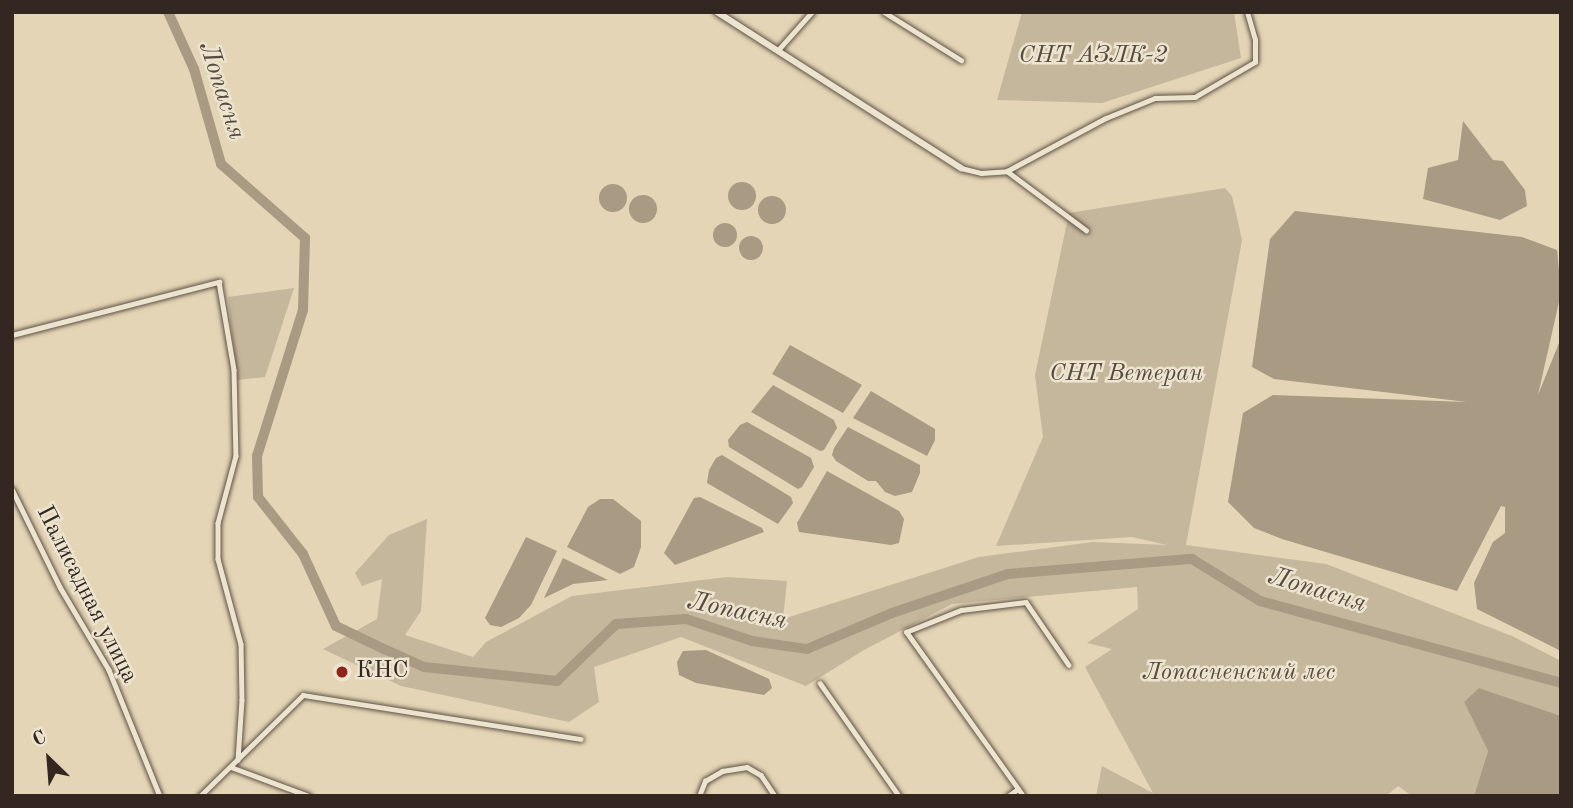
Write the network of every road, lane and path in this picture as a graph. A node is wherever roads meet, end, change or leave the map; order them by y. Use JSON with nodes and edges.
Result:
{"nodes":[{"id":1,"x":717,"y":12,"type":"edge"},
{"id":2,"x":812,"y":12,"type":"edge"},
{"id":3,"x":884,"y":12,"type":"edge"},
{"id":4,"x":1247,"y":12,"type":"edge"},
{"id":5,"x":779,"y":49,"type":"junction"},
{"id":6,"x":961,"y":60,"type":"dead end"},
{"id":7,"x":961,"y":168,"type":"joint"},
{"id":8,"x":1007,"y":171,"type":"junction"},
{"id":9,"x":1087,"y":230,"type":"dead end"},
{"id":10,"x":12,"y":335,"type":"edge"},
{"id":11,"x":12,"y":489,"type":"edge"},
{"id":12,"x":1069,"y":665,"type":"dead end"},
{"id":13,"x":820,"y":683,"type":"dead end"},
{"id":14,"x":581,"y":739,"type":"dead end"},
{"id":15,"x":238,"y":760,"type":"junction"},
{"id":16,"x":231,"y":767,"type":"junction"},
{"id":17,"x":1018,"y":789,"type":"junction"},
{"id":18,"x":160,"y":796,"type":"edge"},
{"id":19,"x":200,"y":796,"type":"edge"},
{"id":20,"x":309,"y":796,"type":"edge"},
{"id":21,"x":699,"y":796,"type":"edge"},
{"id":22,"x":775,"y":796,"type":"edge"},
{"id":23,"x":899,"y":796,"type":"edge"},
{"id":24,"x":1008,"y":796,"type":"edge"},
{"id":25,"x":1023,"y":796,"type":"edge"}],
"edges":[{"from":1,"to":5,"type":"street"},
{"from":2,"to":5,"type":"street"},
{"from":3,"to":6,"type":"street"},
{"from":4,"to":8,"type":"street"},
{"from":5,"to":7,"type":"street"},
{"from":7,"to":8,"type":"street"},
{"from":8,"to":9,"type":"street"},
{"from":10,"to":15,"type":"street"},
{"from":11,"to":18,"type":"street","name":"Палисадная улица"},
{"from":12,"to":17,"type":"street"},
{"from":13,"to":23,"type":"street"},
{"from":14,"to":15,"type":"street"},
{"from":15,"to":16,"type":"street"},
{"from":16,"to":19,"type":"street"},
{"from":16,"to":20,"type":"street"},
{"from":17,"to":24,"type":"street"},
{"from":17,"to":25,"type":"street"},
{"from":21,"to":22,"type":"street"}]}
